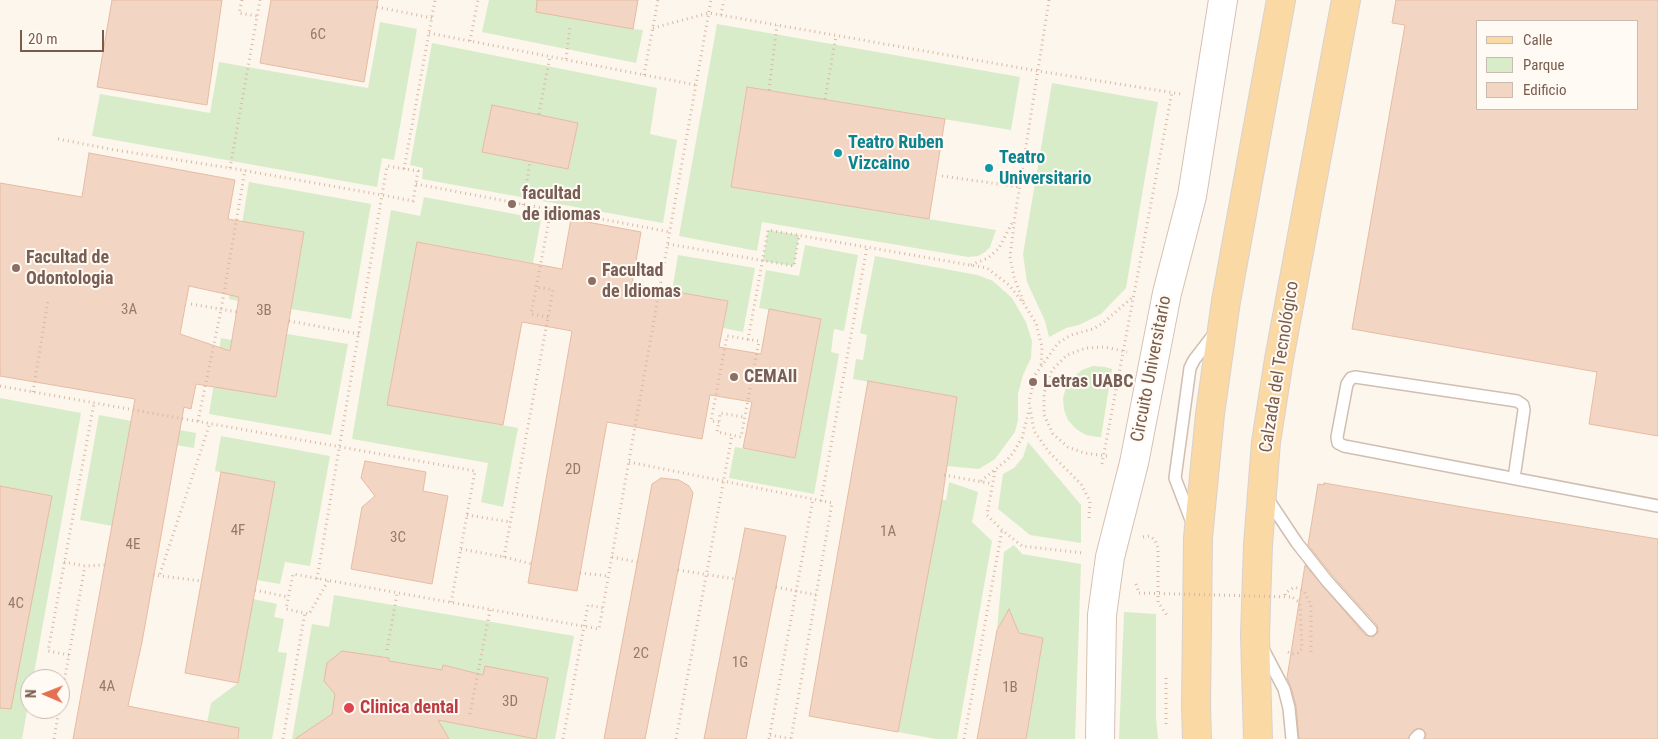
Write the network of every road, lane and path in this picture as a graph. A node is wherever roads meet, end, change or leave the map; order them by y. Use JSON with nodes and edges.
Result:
{"nodes":[{"id":1,"x":242,"y":0,"type":"edge"},
{"id":2,"x":260,"y":0,"type":"edge"},
{"id":3,"x":435,"y":0,"type":"edge"},
{"id":4,"x":478,"y":0,"type":"edge"},
{"id":5,"x":658,"y":0,"type":"edge"},
{"id":6,"x":711,"y":0,"type":"edge"},
{"id":7,"x":724,"y":0,"type":"edge"},
{"id":8,"x":1049,"y":0,"type":"edge"},
{"id":9,"x":1223,"y":0,"type":"edge"},
{"id":10,"x":1281,"y":0,"type":"edge"},
{"id":11,"x":1346,"y":0,"type":"edge"},
{"id":12,"x":377,"y":8,"type":"dead end"},
{"id":13,"x":709,"y":13,"type":"junction"},
{"id":14,"x":257,"y":16,"type":"junction"},
{"id":15,"x":721,"y":16,"type":"junction"},
{"id":16,"x":432,"y":18,"type":"junction"},
{"id":17,"x":777,"y":26,"type":"junction"},
{"id":18,"x":570,"y":27,"type":"dead end"},
{"id":19,"x":653,"y":28,"type":"junction"},
{"id":20,"x":429,"y":33,"type":"junction"},
{"id":21,"x":836,"y":36,"type":"junction"},
{"id":22,"x":470,"y":41,"type":"junction"},
{"id":23,"x":550,"y":56,"type":"junction"},
{"id":24,"x":566,"y":59,"type":"junction"},
{"id":25,"x":1038,"y":72,"type":"junction"},
{"id":26,"x":644,"y":75,"type":"junction"},
{"id":27,"x":696,"y":85,"type":"junction"},
{"id":28,"x":769,"y":90,"type":"dead end"},
{"id":29,"x":1172,"y":92,"type":"junction"},
{"id":30,"x":1186,"y":94,"type":"dead end"},
{"id":31,"x":825,"y":100,"type":"dead end"},
{"id":32,"x":539,"y":114,"type":"dead end"},
{"id":33,"x":58,"y":138,"type":"dead end"},
{"id":34,"x":530,"y":162,"type":"dead end"},
{"id":35,"x":230,"y":168,"type":"junction"},
{"id":36,"x":404,"y":169,"type":"junction"},
{"id":37,"x":245,"y":170,"type":"junction"},
{"id":38,"x":942,"y":176,"type":"dead end"},
{"id":39,"x":416,"y":184,"type":"junction"},
{"id":40,"x":1020,"y":187,"type":"junction"},
{"id":41,"x":382,"y":195,"type":"junction"},
{"id":42,"x":523,"y":204,"type":"junction"},
{"id":43,"x":551,"y":210,"type":"junction"},
{"id":44,"x":1015,"y":216,"type":"junction"},
{"id":45,"x":670,"y":232,"type":"junction"},
{"id":46,"x":799,"y":235,"type":"junction"},
{"id":47,"x":668,"y":244,"type":"junction"},
{"id":48,"x":867,"y":247,"type":"junction"},
{"id":49,"x":763,"y":261,"type":"junction"},
{"id":50,"x":970,"y":265,"type":"junction"},
{"id":51,"x":536,"y":287,"type":"junction"},
{"id":52,"x":1134,"y":296,"type":"junction"},
{"id":53,"x":48,"y":300,"type":"dead end"},
{"id":54,"x":191,"y":304,"type":"dead end"},
{"id":55,"x":1024,"y":304,"type":"junction"},
{"id":56,"x":221,"y":310,"type":"junction"},
{"id":57,"x":237,"y":312,"type":"dead end"},
{"id":58,"x":548,"y":316,"type":"junction"},
{"id":59,"x":289,"y":321,"type":"dead end"},
{"id":60,"x":359,"y":334,"type":"junction"},
{"id":61,"x":748,"y":340,"type":"junction"},
{"id":62,"x":1041,"y":367,"type":"junction"},
{"id":63,"x":0,"y":386,"type":"edge"},
{"id":64,"x":33,"y":392,"type":"junction"},
{"id":65,"x":94,"y":402,"type":"junction"},
{"id":66,"x":1030,"y":407,"type":"junction"},
{"id":67,"x":744,"y":417,"type":"junction"},
{"id":68,"x":198,"y":421,"type":"junction"},
{"id":69,"x":719,"y":422,"type":"junction"},
{"id":70,"x":210,"y":423,"type":"junction"},
{"id":71,"x":732,"y":435,"type":"junction"},
{"id":72,"x":340,"y":446,"type":"junction"},
{"id":73,"x":629,"y":462,"type":"junction"},
{"id":74,"x":995,"y":471,"type":"junction"},
{"id":75,"x":1101,"y":473,"type":"dead end"},
{"id":76,"x":944,"y":475,"type":"dead end"},
{"id":77,"x":1514,"y":478,"type":"junction"},
{"id":78,"x":723,"y":481,"type":"junction"},
{"id":79,"x":981,"y":481,"type":"junction"},
{"id":80,"x":993,"y":484,"type":"junction"},
{"id":81,"x":1262,"y":490,"type":"junction"},
{"id":82,"x":813,"y":499,"type":"junction"},
{"id":83,"x":821,"y":500,"type":"junction"},
{"id":84,"x":1096,"y":500,"type":"dead end"},
{"id":85,"x":1090,"y":501,"type":"dead end"},
{"id":86,"x":1658,"y":506,"type":"edge"},
{"id":87,"x":467,"y":515,"type":"junction"},
{"id":88,"x":1092,"y":518,"type":"dead end"},
{"id":89,"x":511,"y":522,"type":"junction"},
{"id":90,"x":1002,"y":530,"type":"junction"},
{"id":91,"x":1138,"y":543,"type":"dead end"},
{"id":92,"x":461,"y":549,"type":"junction"},
{"id":93,"x":1088,"y":554,"type":"dead end"},
{"id":94,"x":504,"y":557,"type":"junction"},
{"id":95,"x":612,"y":557,"type":"junction"},
{"id":96,"x":64,"y":562,"type":"junction"},
{"id":97,"x":637,"y":562,"type":"dead end"},
{"id":98,"x":532,"y":564,"type":"dead end"},
{"id":99,"x":105,"y":565,"type":"dead end"},
{"id":100,"x":85,"y":566,"type":"junction"},
{"id":101,"x":678,"y":570,"type":"dead end"},
{"id":102,"x":580,"y":573,"type":"dead end"},
{"id":103,"x":160,"y":574,"type":"junction"},
{"id":104,"x":706,"y":574,"type":"junction"},
{"id":105,"x":154,"y":575,"type":"dead end"},
{"id":106,"x":608,"y":576,"type":"junction"},
{"id":107,"x":317,"y":579,"type":"junction"},
{"id":108,"x":734,"y":579,"type":"dead end"},
{"id":109,"x":201,"y":581,"type":"dead end"},
{"id":110,"x":328,"y":581,"type":"junction"},
{"id":111,"x":1135,"y":581,"type":"dead end"},
{"id":112,"x":776,"y":587,"type":"dead end"},
{"id":113,"x":255,"y":590,"type":"dead end"},
{"id":114,"x":796,"y":591,"type":"junction"},
{"id":115,"x":397,"y":593,"type":"junction"},
{"id":116,"x":816,"y":595,"type":"junction"},
{"id":117,"x":288,"y":597,"type":"junction"},
{"id":118,"x":1285,"y":600,"type":"dead end"},
{"id":119,"x":451,"y":603,"type":"junction"},
{"id":120,"x":603,"y":608,"type":"junction"},
{"id":121,"x":490,"y":610,"type":"junction"},
{"id":122,"x":305,"y":612,"type":"junction"},
{"id":123,"x":1169,"y":619,"type":"dead end"},
{"id":124,"x":584,"y":627,"type":"junction"},
{"id":125,"x":1371,"y":630,"type":"dead end"},
{"id":126,"x":1255,"y":635,"type":"junction"},
{"id":127,"x":1284,"y":646,"type":"dead end"},
{"id":128,"x":387,"y":650,"type":"dead end"},
{"id":129,"x":1311,"y":653,"type":"dead end"},
{"id":130,"x":69,"y":655,"type":"junction"},
{"id":131,"x":66,"y":669,"type":"edge"},
{"id":132,"x":470,"y":714,"type":"dead end"},
{"id":133,"x":57,"y":719,"type":"edge"},
{"id":134,"x":770,"y":737,"type":"edge"},
{"id":135,"x":54,"y":739,"type":"edge"},
{"id":136,"x":282,"y":739,"type":"edge"},
{"id":137,"x":563,"y":739,"type":"edge"},
{"id":138,"x":676,"y":739,"type":"edge"},
{"id":139,"x":792,"y":739,"type":"edge"},
{"id":140,"x":964,"y":739,"type":"edge"},
{"id":141,"x":1100,"y":739,"type":"edge"},
{"id":142,"x":1197,"y":739,"type":"edge"},
{"id":143,"x":1258,"y":739,"type":"edge"},
{"id":144,"x":1292,"y":739,"type":"edge"}],
"edges":[{"from":1,"to":14,"type":"path"},
{"from":2,"to":14,"type":"path"},
{"from":3,"to":16,"type":"path"},
{"from":4,"to":22,"type":"path"},
{"from":5,"to":19,"type":"path"},
{"from":6,"to":13,"type":"path"},
{"from":7,"to":15,"type":"path"},
{"from":8,"to":25,"type":"path"},
{"from":9,"to":141,"type":"street","name":"Circuito Universitario"},
{"from":10,"to":142,"type":"main road"},
{"from":11,"to":81,"type":"main road","name":"Calzada del Tecnológico"},
{"from":12,"to":16,"type":"path"},
{"from":13,"to":15,"type":"path"},
{"from":13,"to":19,"type":"path"},
{"from":13,"to":27,"type":"path"},
{"from":14,"to":35,"type":"path"},
{"from":15,"to":17,"type":"path"},
{"from":16,"to":20,"type":"path"},
{"from":17,"to":21,"type":"path"},
{"from":17,"to":28,"type":"path"},
{"from":18,"to":24,"type":"path"},
{"from":19,"to":26,"type":"path"},
{"from":20,"to":22,"type":"path"},
{"from":20,"to":36,"type":"path"},
{"from":21,"to":25,"type":"path"},
{"from":21,"to":31,"type":"path"},
{"from":22,"to":23,"type":"path"},
{"from":23,"to":24,"type":"path"},
{"from":23,"to":32,"type":"path"},
{"from":24,"to":26,"type":"path"},
{"from":25,"to":29,"type":"path"},
{"from":25,"to":40,"type":"path"},
{"from":26,"to":27,"type":"path"},
{"from":27,"to":45,"type":"path"},
{"from":29,"to":30,"type":"path"},
{"from":29,"to":52,"type":"path"},
{"from":33,"to":35,"type":"path"},
{"from":34,"to":42,"type":"path"},
{"from":35,"to":37,"type":"path"},
{"from":36,"to":39,"type":"path"},
{"from":36,"to":41,"type":"path"},
{"from":37,"to":41,"type":"path"},
{"from":37,"to":56,"type":"path"},
{"from":38,"to":40,"type":"path"},
{"from":39,"to":41,"type":"path"},
{"from":39,"to":42,"type":"path"},
{"from":40,"to":44,"type":"path"},
{"from":41,"to":60,"type":"path"},
{"from":42,"to":43,"type":"path"},
{"from":43,"to":45,"type":"path"},
{"from":43,"to":51,"type":"path"},
{"from":44,"to":50,"type":"path"},
{"from":44,"to":55,"type":"path"},
{"from":45,"to":47,"type":"path"},
{"from":46,"to":48,"type":"path"},
{"from":46,"to":49,"type":"path"},
{"from":46,"to":49,"type":"path"},
{"from":47,"to":49,"type":"path"},
{"from":47,"to":73,"type":"path"},
{"from":48,"to":50,"type":"path"},
{"from":48,"to":83,"type":"path"},
{"from":49,"to":61,"type":"path"},
{"from":50,"to":55,"type":"path"},
{"from":51,"to":58,"type":"path"},
{"from":51,"to":58,"type":"path"},
{"from":52,"to":62,"type":"path"},
{"from":52,"to":75,"type":"path"},
{"from":53,"to":64,"type":"path"},
{"from":54,"to":56,"type":"path"},
{"from":55,"to":62,"type":"path"},
{"from":56,"to":57,"type":"path"},
{"from":56,"to":68,"type":"path"},
{"from":58,"to":89,"type":"path"},
{"from":59,"to":60,"type":"path"},
{"from":60,"to":72,"type":"path"},
{"from":61,"to":67,"type":"path"},
{"from":61,"to":69,"type":"path"},
{"from":62,"to":66,"type":"path"},
{"from":63,"to":64,"type":"path"},
{"from":64,"to":65,"type":"path"},
{"from":65,"to":68,"type":"path"},
{"from":65,"to":96,"type":"path"},
{"from":66,"to":74,"type":"path"},
{"from":66,"to":85,"type":"path"},
{"from":67,"to":69,"type":"path"},
{"from":67,"to":71,"type":"path"},
{"from":68,"to":70,"type":"path"},
{"from":69,"to":71,"type":"path"},
{"from":70,"to":72,"type":"path"},
{"from":70,"to":103,"type":"path"},
{"from":71,"to":78,"type":"path"},
{"from":72,"to":87,"type":"path"},
{"from":72,"to":107,"type":"path"},
{"from":73,"to":78,"type":"path"},
{"from":73,"to":95,"type":"path"},
{"from":74,"to":79,"type":"path"},
{"from":74,"to":80,"type":"path"},
{"from":76,"to":79,"type":"path"},
{"from":77,"to":77,"type":"lane"},
{"from":77,"to":86,"type":"lane"},
{"from":78,"to":82,"type":"path"},
{"from":78,"to":104,"type":"path"},
{"from":79,"to":80,"type":"path"},
{"from":80,"to":90,"type":"path"},
{"from":81,"to":125,"type":"lane"},
{"from":81,"to":126,"type":"main road","name":"Calzada del Tecnológico"},
{"from":82,"to":83,"type":"path"},
{"from":82,"to":114,"type":"path"},
{"from":83,"to":116,"type":"path"},
{"from":84,"to":88,"type":"path"},
{"from":87,"to":89,"type":"path"},
{"from":87,"to":92,"type":"path"},
{"from":89,"to":94,"type":"path"},
{"from":90,"to":93,"type":"path"},
{"from":90,"to":140,"type":"path"},
{"from":91,"to":123,"type":"path"},
{"from":92,"to":94,"type":"path"},
{"from":92,"to":119,"type":"path"},
{"from":94,"to":98,"type":"path"},
{"from":95,"to":97,"type":"path"},
{"from":95,"to":106,"type":"path"},
{"from":96,"to":100,"type":"path"},
{"from":96,"to":130,"type":"path"},
{"from":99,"to":100,"type":"path"},
{"from":100,"to":130,"type":"path"},
{"from":101,"to":104,"type":"path"},
{"from":102,"to":106,"type":"path"},
{"from":103,"to":105,"type":"path"},
{"from":103,"to":109,"type":"path"},
{"from":104,"to":108,"type":"path"},
{"from":104,"to":138,"type":"path"},
{"from":106,"to":120,"type":"path"},
{"from":107,"to":110,"type":"path"},
{"from":107,"to":117,"type":"path"},
{"from":110,"to":115,"type":"path"},
{"from":110,"to":122,"type":"path"},
{"from":111,"to":127,"type":"path","bridge":true},
{"from":112,"to":114,"type":"path"},
{"from":113,"to":117,"type":"path"},
{"from":114,"to":116,"type":"path"},
{"from":114,"to":134,"type":"path"},
{"from":115,"to":119,"type":"path"},
{"from":115,"to":128,"type":"path"},
{"from":116,"to":139,"type":"path"},
{"from":117,"to":122,"type":"path"},
{"from":118,"to":129,"type":"path"},
{"from":119,"to":121,"type":"path"},
{"from":120,"to":124,"type":"path"},
{"from":120,"to":124,"type":"path"},
{"from":121,"to":124,"type":"path"},
{"from":121,"to":132,"type":"path"},
{"from":122,"to":136,"type":"path"},
{"from":124,"to":137,"type":"path"},
{"from":126,"to":143,"type":"main road","name":"Calzada del Tecnológico"},
{"from":126,"to":144,"type":"lane"},
{"from":130,"to":131,"type":"path"},
{"from":133,"to":135,"type":"path"},
{"from":134,"to":139,"type":"path"}]}
